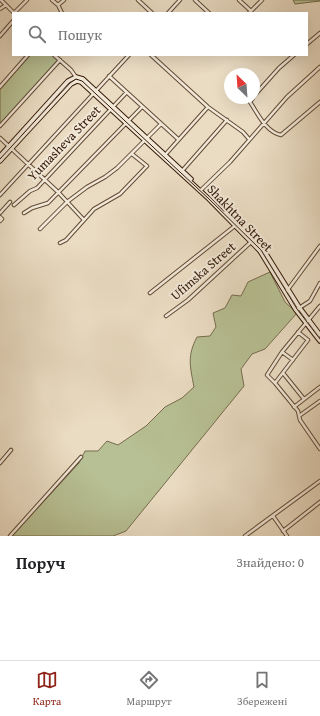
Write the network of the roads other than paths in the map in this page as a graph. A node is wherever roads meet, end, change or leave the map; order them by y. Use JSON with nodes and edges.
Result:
{"nodes":[{"id":1,"x":1,"y":0,"type":"edge"},
{"id":2,"x":26,"y":0,"type":"edge"},
{"id":3,"x":52,"y":0,"type":"edge"},
{"id":4,"x":64,"y":0,"type":"edge"},
{"id":5,"x":138,"y":0,"type":"edge"},
{"id":6,"x":180,"y":0,"type":"edge"},
{"id":7,"x":195,"y":0,"type":"edge"},
{"id":8,"x":239,"y":0,"type":"edge"},
{"id":9,"x":262,"y":0,"type":"edge"},
{"id":10,"x":6,"y":5,"type":"junction"},
{"id":11,"x":58,"y":5,"type":"junction"},
{"id":12,"x":0,"y":9,"type":"edge"},
{"id":13,"x":13,"y":12,"type":"edge"},
{"id":14,"x":15,"y":12,"type":"edge"},
{"id":15,"x":62,"y":12,"type":"edge"},
{"id":16,"x":151,"y":12,"type":"edge"},
{"id":17,"x":169,"y":12,"type":"edge"},
{"id":18,"x":208,"y":12,"type":"edge"},
{"id":19,"x":250,"y":12,"type":"edge"},
{"id":20,"x":12,"y":22,"type":"edge"},
{"id":21,"x":320,"y":33,"type":"edge"},
{"id":22,"x":0,"y":36,"type":"edge"},
{"id":23,"x":308,"y":43,"type":"edge"},
{"id":24,"x":27,"y":56,"type":"edge"},
{"id":25,"x":55,"y":56,"type":"edge"},
{"id":26,"x":128,"y":56,"type":"edge"},
{"id":27,"x":152,"y":56,"type":"edge"},
{"id":28,"x":293,"y":56,"type":"edge"},
{"id":29,"x":60,"y":60,"type":"junction"},
{"id":30,"x":320,"y":67,"type":"edge"},
{"id":31,"x":109,"y":76,"type":"junction"},
{"id":32,"x":76,"y":79,"type":"junction"},
{"id":33,"x":0,"y":87,"type":"edge"},
{"id":34,"x":260,"y":89,"type":"edge"},
{"id":35,"x":95,"y":92,"type":"junction"},
{"id":36,"x":126,"y":93,"type":"junction"},
{"id":37,"x":320,"y":102,"type":"edge"},
{"id":38,"x":251,"y":104,"type":"edge"},
{"id":39,"x":142,"y":107,"type":"junction"},
{"id":40,"x":208,"y":107,"type":"junction"},
{"id":41,"x":112,"y":108,"type":"junction"},
{"id":42,"x":227,"y":120,"type":"junction"},
{"id":43,"x":127,"y":122,"type":"junction"},
{"id":44,"x":264,"y":122,"type":"junction"},
{"id":45,"x":161,"y":124,"type":"junction"},
{"id":46,"x":0,"y":126,"type":"edge"},
{"id":47,"x":0,"y":138,"type":"edge"},
{"id":48,"x":146,"y":139,"type":"junction"},
{"id":49,"x":178,"y":139,"type":"junction"},
{"id":50,"x":249,"y":140,"type":"junction"},
{"id":51,"x":11,"y":147,"type":"junction"},
{"id":52,"x":132,"y":154,"type":"junction"},
{"id":53,"x":164,"y":155,"type":"junction"},
{"id":54,"x":0,"y":156,"type":"edge"},
{"id":55,"x":0,"y":161,"type":"edge"},
{"id":56,"x":29,"y":164,"type":"junction"},
{"id":57,"x":182,"y":171,"type":"junction"},
{"id":58,"x":45,"y":180,"type":"junction"},
{"id":59,"x":200,"y":190,"type":"junction"},
{"id":60,"x":59,"y":193,"type":"junction"},
{"id":61,"x":0,"y":195,"type":"edge"},
{"id":62,"x":10,"y":202,"type":"dead end"},
{"id":63,"x":67,"y":202,"type":"junction"},
{"id":64,"x":14,"y":205,"type":"dead end"},
{"id":65,"x":0,"y":213,"type":"edge"},
{"id":66,"x":24,"y":213,"type":"dead end"},
{"id":67,"x":0,"y":217,"type":"edge"},
{"id":68,"x":84,"y":220,"type":"junction"},
{"id":69,"x":0,"y":221,"type":"edge"},
{"id":70,"x":235,"y":225,"type":"junction"},
{"id":71,"x":40,"y":229,"type":"dead end"},
{"id":72,"x":252,"y":241,"type":"junction"},
{"id":73,"x":60,"y":243,"type":"dead end"},
{"id":74,"x":320,"y":246,"type":"edge"},
{"id":75,"x":320,"y":283,"type":"edge"},
{"id":76,"x":287,"y":291,"type":"junction"},
{"id":77,"x":150,"y":293,"type":"dead end"},
{"id":78,"x":320,"y":306,"type":"edge"},
{"id":79,"x":297,"y":309,"type":"junction"},
{"id":80,"x":166,"y":316,"type":"dead end"},
{"id":81,"x":307,"y":321,"type":"junction"},
{"id":82,"x":298,"y":332,"type":"junction"},
{"id":83,"x":320,"y":335,"type":"edge"},
{"id":84,"x":320,"y":341,"type":"edge"},
{"id":85,"x":282,"y":352,"type":"junction"},
{"id":86,"x":293,"y":360,"type":"junction"},
{"id":87,"x":283,"y":373,"type":"junction"},
{"id":88,"x":275,"y":383,"type":"junction"},
{"id":89,"x":320,"y":386,"type":"edge"},
{"id":90,"x":304,"y":400,"type":"junction"},
{"id":91,"x":320,"y":400,"type":"edge"},
{"id":92,"x":294,"y":407,"type":"junction"},
{"id":93,"x":299,"y":416,"type":"junction"},
{"id":94,"x":320,"y":449,"type":"edge"},
{"id":95,"x":11,"y":450,"type":"dead end"},
{"id":96,"x":81,"y":457,"type":"dead end"},
{"id":97,"x":0,"y":463,"type":"edge"},
{"id":98,"x":320,"y":481,"type":"edge"},
{"id":99,"x":320,"y":502,"type":"edge"},
{"id":100,"x":273,"y":516,"type":"junction"},
{"id":101,"x":283,"y":531,"type":"junction"},
{"id":102,"x":10,"y":536,"type":"edge"},
{"id":103,"x":246,"y":536,"type":"edge"},
{"id":104,"x":287,"y":536,"type":"edge"}],
"edges":[{"from":1,"to":10,"type":"street"},
{"from":2,"to":14,"type":"street"},
{"from":3,"to":11,"type":"street"},
{"from":4,"to":11,"type":"street"},
{"from":5,"to":16,"type":"street"},
{"from":6,"to":17,"type":"street"},
{"from":7,"to":18,"type":"street"},
{"from":8,"to":19,"type":"street"},
{"from":9,"to":19,"type":"street"},
{"from":10,"to":12,"type":"street"},
{"from":10,"to":13,"type":"street"},
{"from":11,"to":15,"type":"street"},
{"from":20,"to":22,"type":"street"},
{"from":21,"to":23,"type":"street"},
{"from":24,"to":33,"type":"street"},
{"from":25,"to":29,"type":"street","name":"Shakhtna Street"},
{"from":26,"to":31,"type":"street","name":"Yumasheva Street"},
{"from":27,"to":40,"type":"street"},
{"from":28,"to":34,"type":"street"},
{"from":29,"to":32,"type":"street","name":"Shakhtna Street"},
{"from":29,"to":46,"type":"street"},
{"from":30,"to":44,"type":"street"},
{"from":31,"to":35,"type":"street","name":"Yumasheva Street"},
{"from":31,"to":36,"type":"street"},
{"from":32,"to":35,"type":"main road","name":"Shakhtna Street"},
{"from":32,"to":51,"type":"main road"},
{"from":35,"to":41,"type":"main road","name":"Shakhtna Street"},
{"from":35,"to":56,"type":"street","name":"Yumasheva Street"},
{"from":36,"to":39,"type":"street"},
{"from":36,"to":41,"type":"street","name":"Yumasheva Street"},
{"from":37,"to":44,"type":"street"},
{"from":38,"to":44,"type":"street"},
{"from":39,"to":43,"type":"street"},
{"from":39,"to":45,"type":"street"},
{"from":40,"to":42,"type":"street"},
{"from":40,"to":49,"type":"street"},
{"from":41,"to":43,"type":"main road","name":"Shakhtna Street"},
{"from":41,"to":58,"type":"street","name":"Yumasheva Street"},
{"from":42,"to":50,"type":"street"},
{"from":42,"to":57,"type":"street"},
{"from":43,"to":48,"type":"main road","name":"Shakhtna Street"},
{"from":43,"to":60,"type":"street"},
{"from":44,"to":50,"type":"street"},
{"from":45,"to":48,"type":"street"},
{"from":45,"to":49,"type":"street"},
{"from":47,"to":51,"type":"street"},
{"from":48,"to":52,"type":"street"},
{"from":48,"to":53,"type":"main road","name":"Shakhtna Street"},
{"from":49,"to":53,"type":"street"},
{"from":50,"to":59,"type":"street"},
{"from":51,"to":54,"type":"main road"},
{"from":51,"to":55,"type":"main road"},
{"from":51,"to":56,"type":"street"},
{"from":52,"to":63,"type":"street"},
{"from":52,"to":68,"type":"street"},
{"from":53,"to":57,"type":"main road","name":"Shakhtna Street"},
{"from":53,"to":59,"type":"main road","name":"Shakhtna Street"},
{"from":56,"to":58,"type":"street"},
{"from":56,"to":61,"type":"street","name":"Yumasheva Street"},
{"from":57,"to":59,"type":"main road","name":"Shakhtna Street"},
{"from":58,"to":60,"type":"street"},
{"from":58,"to":64,"type":"street","name":"Yumasheva Street"},
{"from":59,"to":70,"type":"main road","name":"Shakhtna Street"},
{"from":60,"to":63,"type":"street"},
{"from":60,"to":66,"type":"street"},
{"from":62,"to":65,"type":"street"},
{"from":63,"to":68,"type":"street"},
{"from":63,"to":71,"type":"street"},
{"from":67,"to":69,"type":"street"},
{"from":68,"to":73,"type":"street"},
{"from":70,"to":72,"type":"main road","name":"Shakhtna Street"},
{"from":70,"to":77,"type":"street"},
{"from":72,"to":76,"type":"main road","name":"Shakhtna Street"},
{"from":72,"to":80,"type":"street","name":"Ufimska Street"},
{"from":74,"to":76,"type":"street"},
{"from":75,"to":79,"type":"street"},
{"from":76,"to":79,"type":"main road","name":"Shakhtna Street"},
{"from":78,"to":81,"type":"street"},
{"from":79,"to":81,"type":"main road","name":"Shakhtna Street"},
{"from":81,"to":82,"type":"street"},
{"from":81,"to":83,"type":"main road","name":"Shakhtna Street"},
{"from":81,"to":84,"type":"main road","name":"Shakhtna Street"},
{"from":82,"to":85,"type":"street"},
{"from":82,"to":86,"type":"street"},
{"from":85,"to":86,"type":"street"},
{"from":85,"to":88,"type":"street"},
{"from":86,"to":87,"type":"street"},
{"from":87,"to":88,"type":"street"},
{"from":87,"to":90,"type":"street"},
{"from":88,"to":92,"type":"street"},
{"from":89,"to":90,"type":"street"},
{"from":90,"to":92,"type":"street"},
{"from":91,"to":93,"type":"street"},
{"from":92,"to":93,"type":"street"},
{"from":93,"to":94,"type":"street"},
{"from":95,"to":97,"type":"street"},
{"from":96,"to":102,"type":"street"},
{"from":98,"to":100,"type":"street"},
{"from":99,"to":101,"type":"street"},
{"from":100,"to":101,"type":"street"},
{"from":100,"to":103,"type":"street"},
{"from":101,"to":104,"type":"street"}]}
